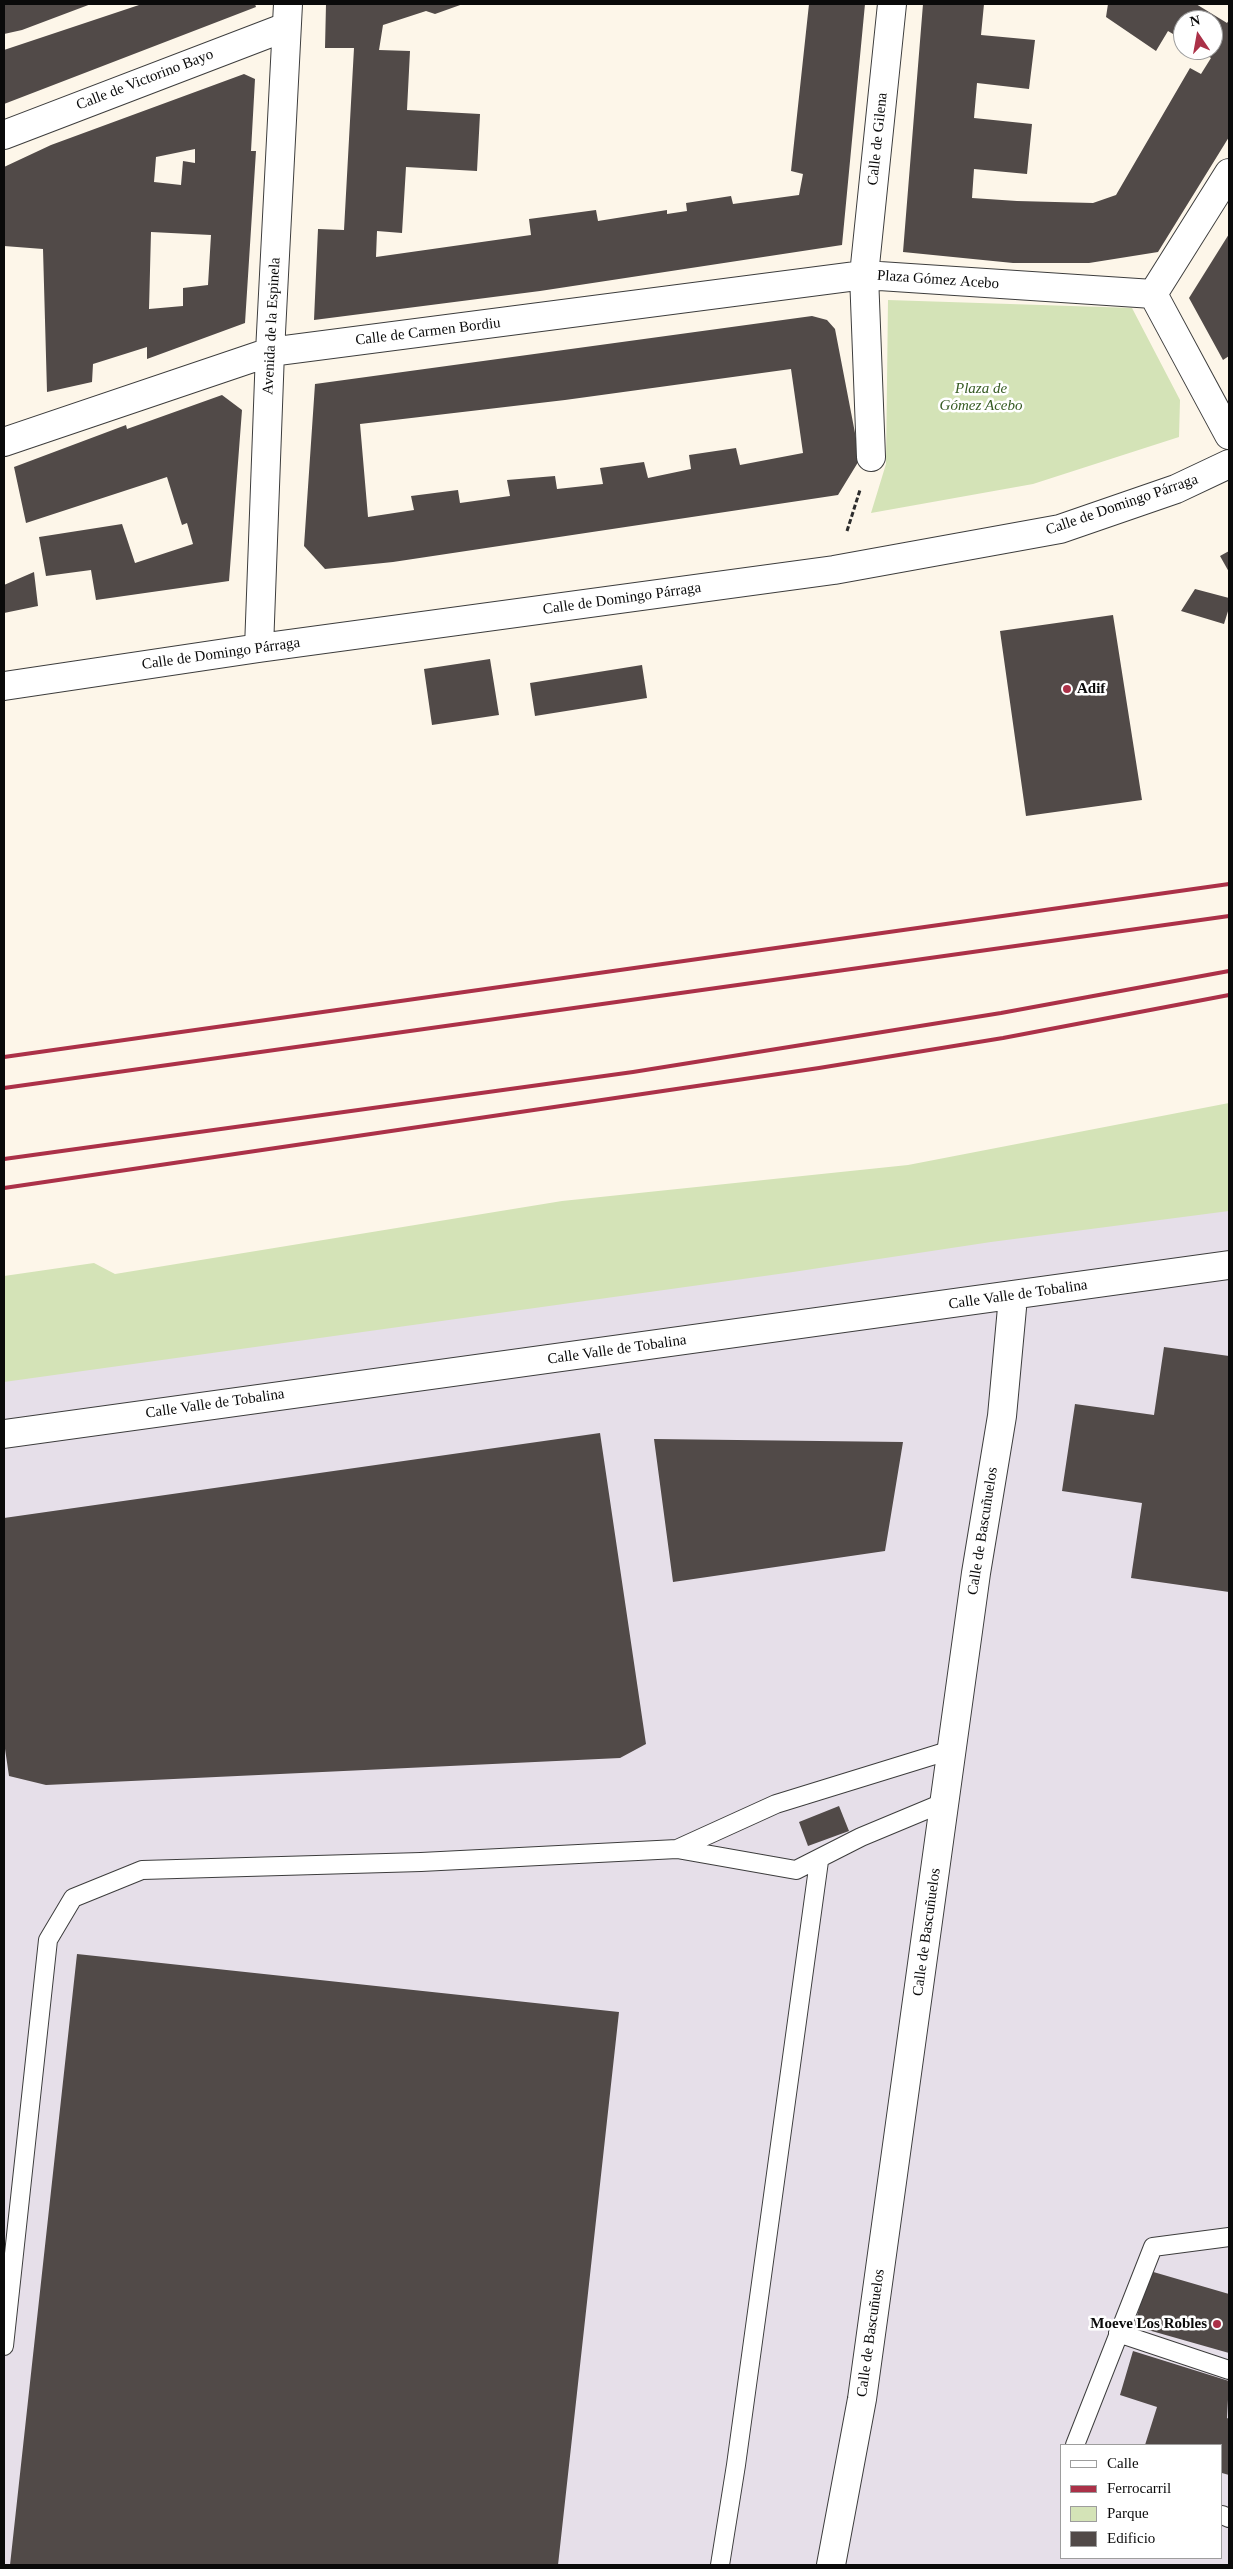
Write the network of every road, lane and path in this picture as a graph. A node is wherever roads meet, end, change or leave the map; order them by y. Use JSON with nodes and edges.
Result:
{"nodes":[{"id":1,"x":892,"y":4,"type":"edge"},
{"id":2,"x":287,"y":15,"type":"edge"},
{"id":3,"x":4,"y":135,"type":"edge"},
{"id":4,"x":1229,"y":173,"type":"edge"},
{"id":5,"x":864,"y":275,"type":"junction"},
{"id":6,"x":1153,"y":294,"type":"junction"},
{"id":7,"x":270,"y":352,"type":"junction"},
{"id":8,"x":1229,"y":435,"type":"edge"},
{"id":9,"x":4,"y":442,"type":"edge"},
{"id":10,"x":871,"y":457,"type":"joint"},
{"id":11,"x":1229,"y":464,"type":"edge"},
{"id":12,"x":834,"y":570,"type":"junction"},
{"id":13,"x":259,"y":648,"type":"junction"},
{"id":14,"x":4,"y":686,"type":"edge"},
{"id":15,"x":1229,"y":1265,"type":"edge"},
{"id":16,"x":1013,"y":1296,"type":"junction"},
{"id":17,"x":4,"y":1434,"type":"edge"},
{"id":18,"x":951,"y":1750,"type":"junction"},
{"id":19,"x":945,"y":1802,"type":"junction"},
{"id":20,"x":677,"y":1849,"type":"junction"},
{"id":21,"x":819,"y":1860,"type":"junction"},
{"id":22,"x":1229,"y":2237,"type":"edge"},
{"id":23,"x":1118,"y":2333,"type":"junction"},
{"id":24,"x":4,"y":2346,"type":"edge"},
{"id":25,"x":1229,"y":2370,"type":"edge"},
{"id":26,"x":1075,"y":2444,"type":"edge"},
{"id":27,"x":720,"y":2565,"type":"edge"},
{"id":28,"x":831,"y":2565,"type":"edge"}],
"edges":[{"from":1,"to":5,"type":"street","name":"Calle de Gilena"},
{"from":2,"to":3,"type":"street","name":"Calle de Victorino Bayo"},
{"from":2,"to":7,"type":"street","name":"Avenida de la Espinela"},
{"from":4,"to":6,"type":"street"},
{"from":5,"to":6,"type":"street","name":"Plaza Gómez Acebo"},
{"from":5,"to":7,"type":"street","name":"Calle de Carmen Bordiu"},
{"from":5,"to":10,"type":"street","name":"Plaza Gómez Acebo"},
{"from":6,"to":8,"type":"street"},
{"from":7,"to":9,"type":"street","name":"Calle de Carmen Bordiu"},
{"from":7,"to":13,"type":"street","name":"Avenida de la Espinela"},
{"from":10,"to":12,"type":"path"},
{"from":11,"to":12,"type":"street","name":"Calle de Domingo Párraga"},
{"from":12,"to":13,"type":"street","name":"Calle de Domingo Párraga"},
{"from":13,"to":14,"type":"street","name":"Calle de Domingo Párraga"},
{"from":15,"to":16,"type":"street","name":"Calle Valle de Tobalina"},
{"from":16,"to":17,"type":"street","name":"Calle Valle de Tobalina"},
{"from":16,"to":18,"type":"street","name":"Calle de Bascuñuelos"},
{"from":18,"to":19,"type":"street","name":"Calle de Bascuñuelos"},
{"from":18,"to":20,"type":"lane"},
{"from":19,"to":21,"type":"lane"},
{"from":19,"to":28,"type":"street","name":"Calle de Bascuñuelos"},
{"from":20,"to":21,"type":"lane"},
{"from":20,"to":24,"type":"lane"},
{"from":21,"to":27,"type":"lane"},
{"from":22,"to":23,"type":"lane"},
{"from":23,"to":25,"type":"lane"},
{"from":23,"to":26,"type":"lane"}]}
